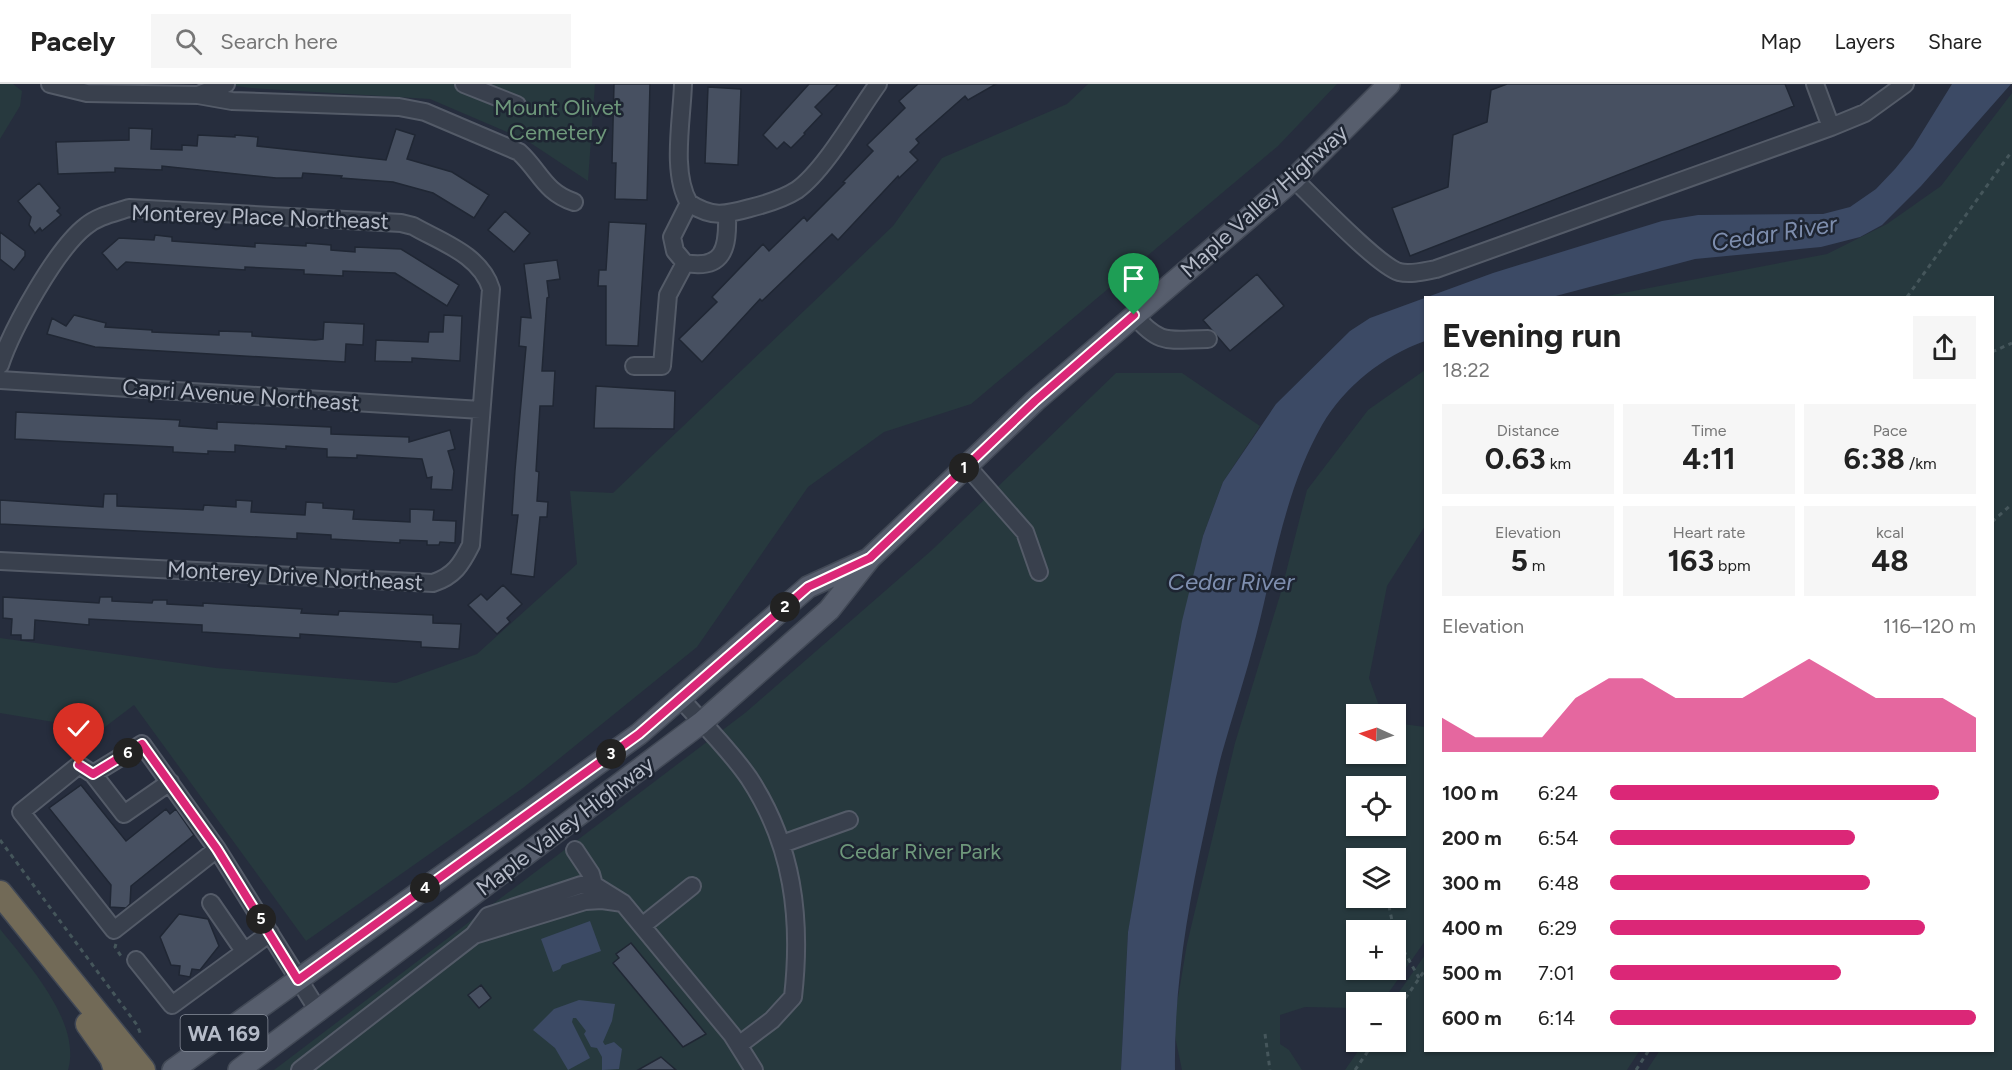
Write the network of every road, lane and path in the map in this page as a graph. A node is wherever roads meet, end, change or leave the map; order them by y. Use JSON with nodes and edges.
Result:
{"nodes":[{"id":1,"x":50,"y":84,"type":"edge"},
{"id":2,"x":226,"y":84,"type":"edge"},
{"id":3,"x":465,"y":84,"type":"edge"},
{"id":4,"x":683,"y":84,"type":"edge"},
{"id":5,"x":878,"y":84,"type":"edge"},
{"id":6,"x":1389,"y":84,"type":"edge"},
{"id":7,"x":1815,"y":84,"type":"edge"},
{"id":8,"x":1905,"y":84,"type":"edge"},
{"id":9,"x":198,"y":95,"type":"junction"},
{"id":10,"x":517,"y":105,"type":"dead end"},
{"id":11,"x":1831,"y":127,"type":"junction"},
{"id":12,"x":2012,"y":151,"type":"edge"},
{"id":13,"x":1294,"y":179,"type":"junction"},
{"id":14,"x":574,"y":202,"type":"dead end"},
{"id":15,"x":689,"y":203,"type":"junction"},
{"id":16,"x":727,"y":215,"type":"junction"},
{"id":17,"x":685,"y":263,"type":"junction"},
{"id":18,"x":1908,"y":296,"type":"edge"},
{"id":19,"x":1134,"y":315,"type":"junction"},
{"id":20,"x":1208,"y":339,"type":"dead end"},
{"id":21,"x":2012,"y":342,"type":"edge"},
{"id":22,"x":1994,"y":351,"type":"edge"},
{"id":23,"x":0,"y":364,"type":"edge"},
{"id":24,"x":634,"y":366,"type":"dead end"},
{"id":25,"x":0,"y":380,"type":"edge"},
{"id":26,"x":481,"y":410,"type":"junction"},
{"id":27,"x":967,"y":466,"type":"junction"},
{"id":28,"x":2012,"y":504,"type":"edge"},
{"id":29,"x":1994,"y":520,"type":"edge"},
{"id":30,"x":870,"y":558,"type":"junction"},
{"id":31,"x":0,"y":561,"type":"edge"},
{"id":32,"x":1039,"y":572,"type":"dead end"},
{"id":33,"x":680,"y":698,"type":"junction"},
{"id":34,"x":701,"y":723,"type":"junction"},
{"id":35,"x":93,"y":774,"type":"junction"},
{"id":36,"x":170,"y":782,"type":"junction"},
{"id":37,"x":849,"y":820,"type":"dead end"},
{"id":38,"x":0,"y":840,"type":"edge"},
{"id":39,"x":782,"y":844,"type":"junction"},
{"id":40,"x":217,"y":849,"type":"junction"},
{"id":41,"x":574,"y":850,"type":"dead end"},
{"id":42,"x":594,"y":885,"type":"junction"},
{"id":43,"x":692,"y":886,"type":"dead end"},
{"id":44,"x":0,"y":893,"type":"edge"},
{"id":45,"x":211,"y":903,"type":"dead end"},
{"id":46,"x":623,"y":903,"type":"junction"},
{"id":47,"x":0,"y":911,"type":"edge"},
{"id":48,"x":642,"y":926,"type":"junction"},
{"id":49,"x":270,"y":933,"type":"junction"},
{"id":50,"x":474,"y":935,"type":"junction"},
{"id":51,"x":244,"y":951,"type":"junction"},
{"id":52,"x":1406,"y":955,"type":"edge"},
{"id":53,"x":136,"y":960,"type":"dead end"},
{"id":54,"x":1424,"y":971,"type":"edge"},
{"id":55,"x":1419,"y":978,"type":"junction"},
{"id":56,"x":298,"y":980,"type":"junction"},
{"id":57,"x":1406,"y":997,"type":"edge"},
{"id":58,"x":319,"y":1012,"type":"junction"},
{"id":59,"x":1265,"y":1034,"type":"dead end"},
{"id":60,"x":144,"y":1042,"type":"dead end"},
{"id":61,"x":740,"y":1045,"type":"junction"},
{"id":62,"x":1367,"y":1052,"type":"edge"},
{"id":63,"x":1648,"y":1052,"type":"edge"},
{"id":64,"x":116,"y":1070,"type":"edge"},
{"id":65,"x":143,"y":1070,"type":"edge"},
{"id":66,"x":173,"y":1070,"type":"edge"},
{"id":67,"x":239,"y":1070,"type":"edge"},
{"id":68,"x":300,"y":1070,"type":"edge"},
{"id":69,"x":754,"y":1070,"type":"edge"},
{"id":70,"x":1270,"y":1070,"type":"edge"},
{"id":71,"x":1355,"y":1070,"type":"edge"},
{"id":72,"x":1636,"y":1070,"type":"edge"}],
"edges":[{"from":1,"to":9,"type":"street"},
{"from":2,"to":9,"type":"street"},
{"from":3,"to":10,"type":"street"},
{"from":4,"to":15,"type":"street"},
{"from":5,"to":16,"type":"street"},
{"from":6,"to":13,"type":"main road","name":"Maple Valley Highway","number":"WA 169"},
{"from":7,"to":11,"type":"street"},
{"from":8,"to":11,"type":"street"},
{"from":9,"to":14,"type":"street"},
{"from":11,"to":13,"type":"street"},
{"from":12,"to":18,"type":"path"},
{"from":13,"to":19,"type":"main road","name":"Maple Valley Highway","number":"WA 169"},
{"from":15,"to":16,"type":"street"},
{"from":15,"to":17,"type":"street"},
{"from":16,"to":17,"type":"street"},
{"from":17,"to":24,"type":"street"},
{"from":19,"to":20,"type":"street"},
{"from":19,"to":27,"type":"main road","name":"Maple Valley Highway","number":"WA 169"},
{"from":21,"to":22,"type":"path"},
{"from":23,"to":26,"type":"street","name":"Monterey Place Northeast"},
{"from":25,"to":26,"type":"street","name":"Capri Avenue Northeast"},
{"from":26,"to":31,"type":"street","name":"Monterey Drive Northeast"},
{"from":27,"to":30,"type":"main road","name":"Maple Valley Highway","number":"WA 169"},
{"from":27,"to":32,"type":"street"},
{"from":28,"to":29,"type":"path"},
{"from":30,"to":33,"type":"main road","name":"Maple Valley Highway","number":"WA 169"},
{"from":30,"to":34,"type":"main road","name":"Maple Valley Highway","number":"WA 169"},
{"from":33,"to":34,"type":"street"},
{"from":33,"to":56,"type":"main road","name":"Maple Valley Highway","number":"WA 169"},
{"from":34,"to":39,"type":"street"},
{"from":34,"to":58,"type":"main road","name":"Maple Valley Highway","number":"WA 169"},
{"from":35,"to":36,"type":"street"},
{"from":35,"to":36,"type":"street"},
{"from":35,"to":40,"type":"street"},
{"from":36,"to":40,"type":"street"},
{"from":37,"to":39,"type":"street"},
{"from":38,"to":60,"type":"path"},
{"from":39,"to":61,"type":"street"},
{"from":40,"to":49,"type":"street"},
{"from":41,"to":42,"type":"street"},
{"from":42,"to":46,"type":"street"},
{"from":42,"to":50,"type":"street"},
{"from":43,"to":48,"type":"street"},
{"from":44,"to":65,"type":"highway"},
{"from":45,"to":51,"type":"street"},
{"from":46,"to":48,"type":"street"},
{"from":46,"to":50,"type":"street"},
{"from":47,"to":64,"type":"highway"},
{"from":48,"to":61,"type":"street"},
{"from":49,"to":51,"type":"street"},
{"from":49,"to":56,"type":"street"},
{"from":50,"to":68,"type":"street"},
{"from":51,"to":53,"type":"street"},
{"from":52,"to":55,"type":"path"},
{"from":54,"to":55,"type":"path"},
{"from":55,"to":57,"type":"path"},
{"from":56,"to":58,"type":"street"},
{"from":56,"to":66,"type":"main road","name":"Maple Valley Highway","number":"WA 169"},
{"from":58,"to":67,"type":"main road","name":"Maple Valley Highway","number":"WA 169"},
{"from":59,"to":70,"type":"path"},
{"from":61,"to":69,"type":"street"},
{"from":62,"to":71,"type":"path"},
{"from":63,"to":72,"type":"path"}]}
